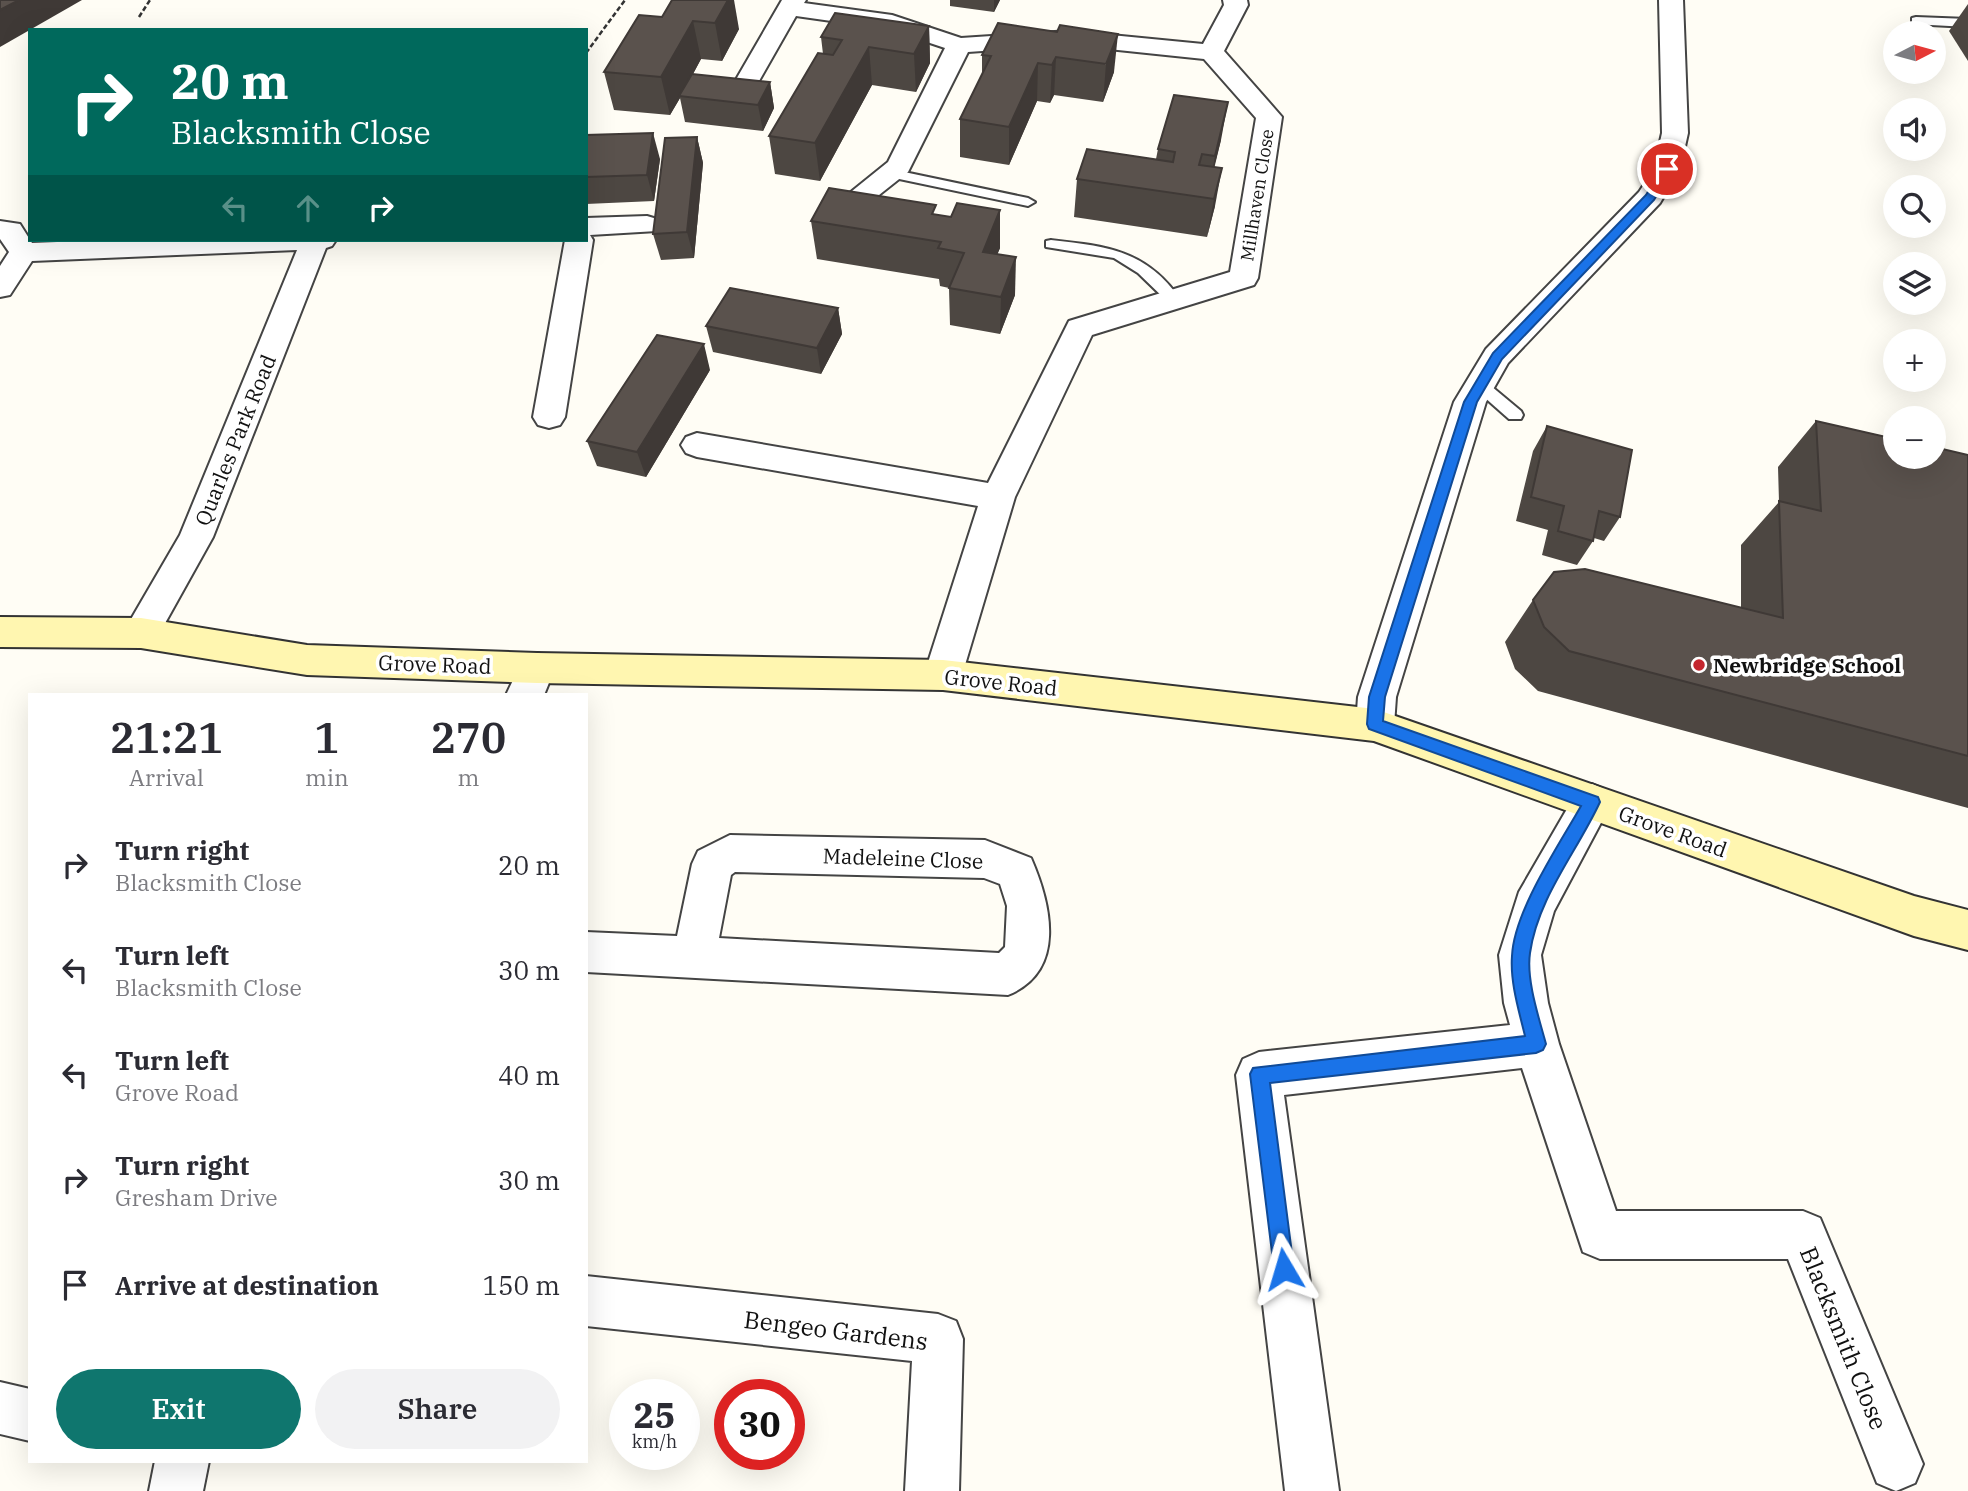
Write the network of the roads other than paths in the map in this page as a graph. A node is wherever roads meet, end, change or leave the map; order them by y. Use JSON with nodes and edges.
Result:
{"nodes":[{"id":1,"x":1235,"y":0,"type":"edge"},
{"id":2,"x":1671,"y":0,"type":"edge"},
{"id":3,"x":791,"y":4,"type":"edge"},
{"id":4,"x":1946,"y":22,"type":"edge"},
{"id":5,"x":1968,"y":23,"type":"edge"},
{"id":6,"x":959,"y":45,"type":"junction"},
{"id":7,"x":1211,"y":52,"type":"junction"},
{"id":8,"x":746,"y":83,"type":"edge"},
{"id":9,"x":890,"y":173,"type":"junction"},
{"id":10,"x":1028,"y":202,"type":"dead end"},
{"id":11,"x":840,"y":212,"type":"edge"},
{"id":12,"x":647,"y":225,"type":"dead end"},
{"id":13,"x":588,"y":228,"type":"edge"},
{"id":14,"x":0,"y":230,"type":"edge"},
{"id":15,"x":210,"y":242,"type":"edge"},
{"id":16,"x":314,"y":242,"type":"edge"},
{"id":17,"x":579,"y":242,"type":"edge"},
{"id":18,"x":157,"y":243,"type":"edge"},
{"id":19,"x":1051,"y":243,"type":"dead end"},
{"id":20,"x":23,"y":251,"type":"junction"},
{"id":21,"x":0,"y":288,"type":"edge"},
{"id":22,"x":1173,"y":299,"type":"junction"},
{"id":23,"x":1480,"y":385,"type":"junction"},
{"id":24,"x":1515,"y":415,"type":"dead end"},
{"id":25,"x":549,"y":417,"type":"dead end"},
{"id":26,"x":697,"y":445,"type":"dead end"},
{"id":27,"x":998,"y":497,"type":"junction"},
{"id":28,"x":0,"y":632,"type":"edge"},
{"id":29,"x":141,"y":633,"type":"junction"},
{"id":30,"x":943,"y":675,"type":"junction"},
{"id":31,"x":531,"y":681,"type":"edge"},
{"id":32,"x":1375,"y":724,"type":"junction"},
{"id":33,"x":1592,"y":802,"type":"junction"},
{"id":34,"x":1968,"y":930,"type":"edge"},
{"id":35,"x":588,"y":952,"type":"edge"},
{"id":36,"x":694,"y":958,"type":"junction"},
{"id":37,"x":1536,"y":1044,"type":"junction"},
{"id":38,"x":588,"y":1301,"type":"edge"},
{"id":39,"x":0,"y":1408,"type":"edge"},
{"id":40,"x":28,"y":1415,"type":"edge"},
{"id":41,"x":182,"y":1463,"type":"edge"},
{"id":42,"x":1896,"y":1464,"type":"dead end"},
{"id":43,"x":176,"y":1491,"type":"edge"},
{"id":44,"x":932,"y":1491,"type":"edge"},
{"id":45,"x":1312,"y":1491,"type":"edge"}],
"edges":[{"from":1,"to":7,"type":"street"},
{"from":2,"to":23,"type":"street"},
{"from":3,"to":6,"type":"street"},
{"from":3,"to":8,"type":"street"},
{"from":4,"to":5,"type":"lane"},
{"from":6,"to":7,"type":"street"},
{"from":6,"to":9,"type":"street"},
{"from":7,"to":22,"type":"street","name":"Millhaven Close"},
{"from":9,"to":10,"type":"lane"},
{"from":9,"to":11,"type":"street"},
{"from":12,"to":13,"type":"street"},
{"from":14,"to":20,"type":"street"},
{"from":15,"to":18,"type":"street"},
{"from":16,"to":29,"type":"street","name":"Quarles Park Road"},
{"from":17,"to":25,"type":"street"},
{"from":18,"to":20,"type":"street"},
{"from":19,"to":22,"type":"lane"},
{"from":20,"to":21,"type":"street"},
{"from":22,"to":27,"type":"street","name":"Millhaven Close"},
{"from":23,"to":24,"type":"lane"},
{"from":23,"to":32,"type":"street"},
{"from":26,"to":27,"type":"street"},
{"from":27,"to":30,"type":"street","name":"Millhaven Close"},
{"from":28,"to":29,"type":"street","name":"Grove Road"},
{"from":29,"to":31,"type":"street","name":"Grove Road"},
{"from":30,"to":31,"type":"street","name":"Grove Road"},
{"from":30,"to":32,"type":"street","name":"Grove Road"},
{"from":32,"to":33,"type":"street","name":"Grove Road"},
{"from":33,"to":34,"type":"street","name":"Grove Road"},
{"from":33,"to":37,"type":"street","name":"Blacksmith Close"},
{"from":35,"to":36,"type":"street","name":"Madeleine Close"},
{"from":36,"to":36,"type":"street","name":"Madeleine Close"},
{"from":37,"to":42,"type":"street","name":"Blacksmith Close"},
{"from":37,"to":45,"type":"street"},
{"from":38,"to":44,"type":"street","name":"Bengeo Gardens"},
{"from":39,"to":40,"type":"street"},
{"from":41,"to":43,"type":"street"}]}
